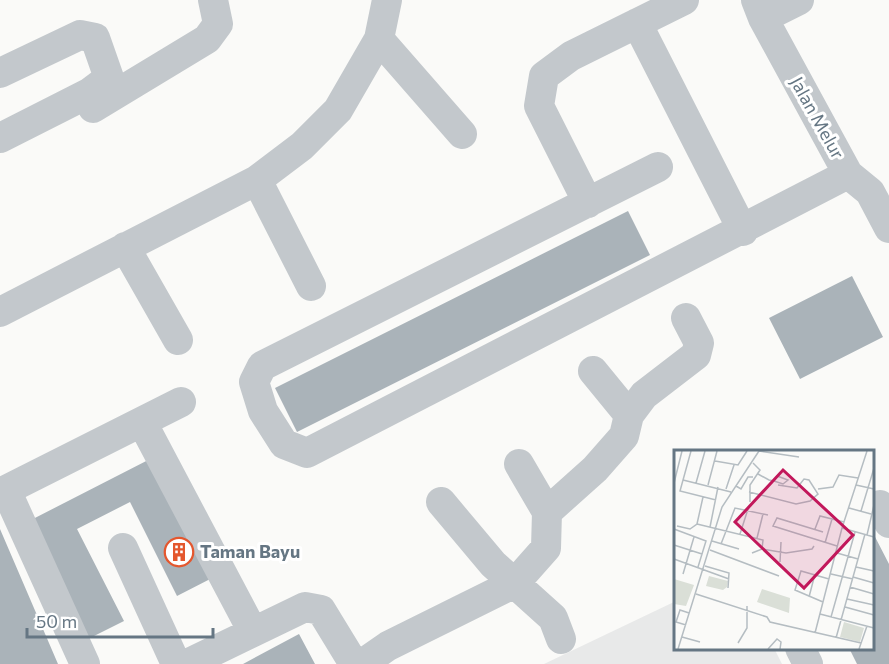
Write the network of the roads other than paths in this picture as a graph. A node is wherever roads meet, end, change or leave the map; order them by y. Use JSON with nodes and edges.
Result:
{"nodes":[{"id":1,"x":213,"y":0,"type":"edge"},
{"id":2,"x":387,"y":0,"type":"edge"},
{"id":3,"x":684,"y":0,"type":"edge"},
{"id":4,"x":799,"y":0,"type":"edge"},
{"id":5,"x":759,"y":9,"type":"edge"},
{"id":6,"x":638,"y":22,"type":"junction"},
{"id":7,"x":380,"y":39,"type":"junction"},
{"id":8,"x":0,"y":73,"type":"edge"},
{"id":9,"x":59,"y":128,"type":"dead end"},
{"id":10,"x":2,"y":130,"type":"edge"},
{"id":11,"x":462,"y":134,"type":"dead end"},
{"id":12,"x":658,"y":167,"type":"dead end"},
{"id":13,"x":848,"y":174,"type":"junction"},
{"id":14,"x":257,"y":180,"type":"junction"},
{"id":15,"x":588,"y":203,"type":"junction"},
{"id":16,"x":888,"y":223,"type":"edge"},
{"id":17,"x":742,"y":231,"type":"junction"},
{"id":18,"x":125,"y":247,"type":"junction"},
{"id":19,"x":311,"y":286,"type":"dead end"},
{"id":20,"x":0,"y":312,"type":"edge"},
{"id":21,"x":686,"y":318,"type":"dead end"},
{"id":22,"x":178,"y":340,"type":"dead end"},
{"id":23,"x":594,"y":371,"type":"dead end"},
{"id":24,"x":181,"y":402,"type":"dead end"},
{"id":25,"x":628,"y":415,"type":"junction"},
{"id":26,"x":142,"y":422,"type":"junction"},
{"id":27,"x":519,"y":464,"type":"dead end"},
{"id":28,"x":3,"y":491,"type":"edge"},
{"id":29,"x":441,"y":502,"type":"dead end"},
{"id":30,"x":547,"y":512,"type":"junction"},
{"id":31,"x":123,"y":548,"type":"dead end"},
{"id":32,"x":515,"y":583,"type":"junction"},
{"id":33,"x":253,"y":632,"type":"junction"},
{"id":34,"x":561,"y":639,"type":"dead end"},
{"id":35,"x":800,"y":649,"type":"edge"},
{"id":36,"x":85,"y":664,"type":"edge"},
{"id":37,"x":176,"y":664,"type":"edge"},
{"id":38,"x":188,"y":664,"type":"edge"},
{"id":39,"x":354,"y":664,"type":"edge"},
{"id":40,"x":362,"y":664,"type":"edge"},
{"id":41,"x":808,"y":664,"type":"edge"}],
"edges":[{"from":1,"to":9,"type":"street"},
{"from":2,"to":7,"type":"street"},
{"from":3,"to":6,"type":"street"},
{"from":4,"to":5,"type":"street"},
{"from":5,"to":13,"type":"street","name":"Jalan Melur"},
{"from":6,"to":15,"type":"street"},
{"from":6,"to":17,"type":"street"},
{"from":7,"to":11,"type":"street"},
{"from":7,"to":14,"type":"street"},
{"from":8,"to":10,"type":"street"},
{"from":12,"to":15,"type":"street"},
{"from":13,"to":16,"type":"street","name":"Jalan Melur"},
{"from":13,"to":17,"type":"street"},
{"from":14,"to":18,"type":"street"},
{"from":14,"to":19,"type":"street"},
{"from":15,"to":17,"type":"street"},
{"from":18,"to":20,"type":"street"},
{"from":18,"to":22,"type":"street"},
{"from":21,"to":25,"type":"street"},
{"from":23,"to":25,"type":"street"},
{"from":24,"to":26,"type":"street"},
{"from":25,"to":30,"type":"street"},
{"from":26,"to":28,"type":"street"},
{"from":26,"to":33,"type":"street"},
{"from":27,"to":30,"type":"street"},
{"from":28,"to":36,"type":"street"},
{"from":29,"to":32,"type":"street"},
{"from":30,"to":32,"type":"street"},
{"from":31,"to":37,"type":"street"},
{"from":32,"to":34,"type":"street"},
{"from":32,"to":40,"type":"street"},
{"from":33,"to":38,"type":"street"},
{"from":33,"to":39,"type":"street"},
{"from":35,"to":41,"type":"street"}]}
